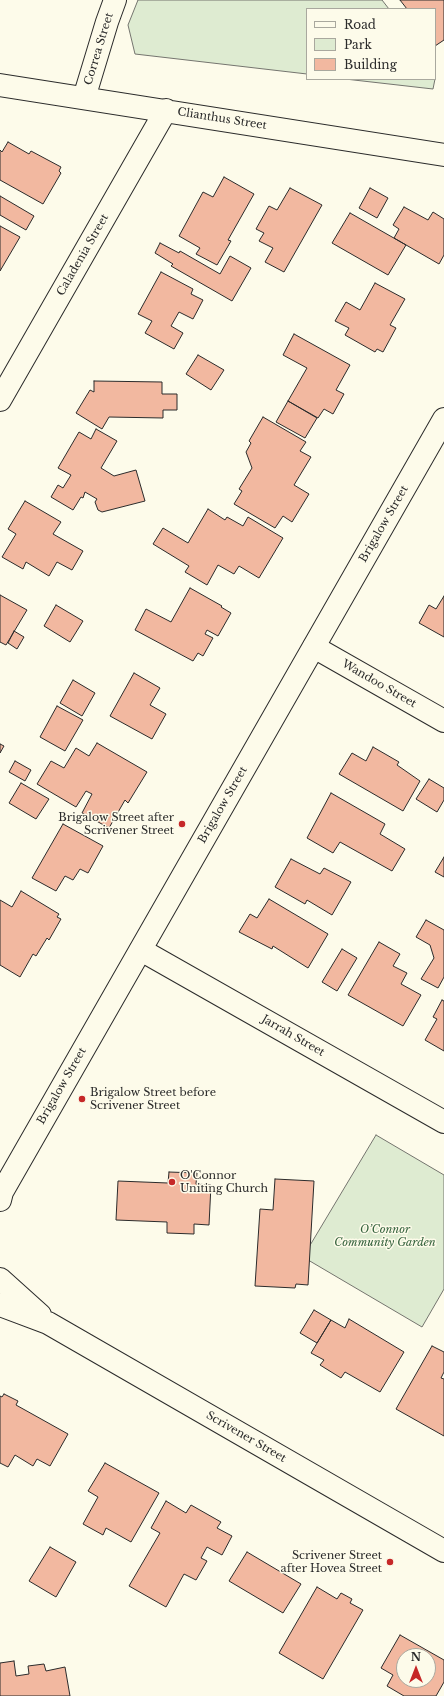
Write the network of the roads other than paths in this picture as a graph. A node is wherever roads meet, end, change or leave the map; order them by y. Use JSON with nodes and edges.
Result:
{"nodes":[{"id":1,"x":115,"y":0,"type":"edge"},
{"id":2,"x":0,"y":84,"type":"edge"},
{"id":3,"x":84,"y":98,"type":"junction"},
{"id":4,"x":166,"y":110,"type":"junction"},
{"id":5,"x":444,"y":155,"type":"edge"},
{"id":6,"x":0,"y":400,"type":"edge"},
{"id":7,"x":444,"y":419,"type":"edge"},
{"id":8,"x":314,"y":647,"type":"junction"},
{"id":9,"x":444,"y":721,"type":"edge"},
{"id":10,"x":141,"y":950,"type":"junction"},
{"id":11,"x":444,"y":1122,"type":"edge"},
{"id":12,"x":1,"y":1195,"type":"edge"},
{"id":13,"x":0,"y":1279,"type":"edge"},
{"id":14,"x":0,"y":1305,"type":"edge"},
{"id":15,"x":48,"y":1323,"type":"junction"},
{"id":16,"x":444,"y":1551,"type":"edge"}],
"edges":[{"from":1,"to":3,"type":"street","name":"Correa Street"},
{"from":2,"to":3,"type":"street","name":"Clianthus Street"},
{"from":3,"to":4,"type":"street","name":"Clianthus Street"},
{"from":4,"to":5,"type":"street","name":"Clianthus Street"},
{"from":4,"to":6,"type":"street","name":"Caladenia Street"},
{"from":7,"to":8,"type":"street","name":"Brigalow Street"},
{"from":8,"to":9,"type":"street","name":"Wandoo Street"},
{"from":8,"to":10,"type":"street","name":"Brigalow Street"},
{"from":10,"to":11,"type":"street","name":"Jarrah Street"},
{"from":10,"to":12,"type":"street","name":"Brigalow Street"},
{"from":13,"to":15,"type":"street","name":"Scrivener Street"},
{"from":14,"to":15,"type":"street","name":"Scrivener Street"},
{"from":15,"to":16,"type":"street","name":"Scrivener Street"}]}
